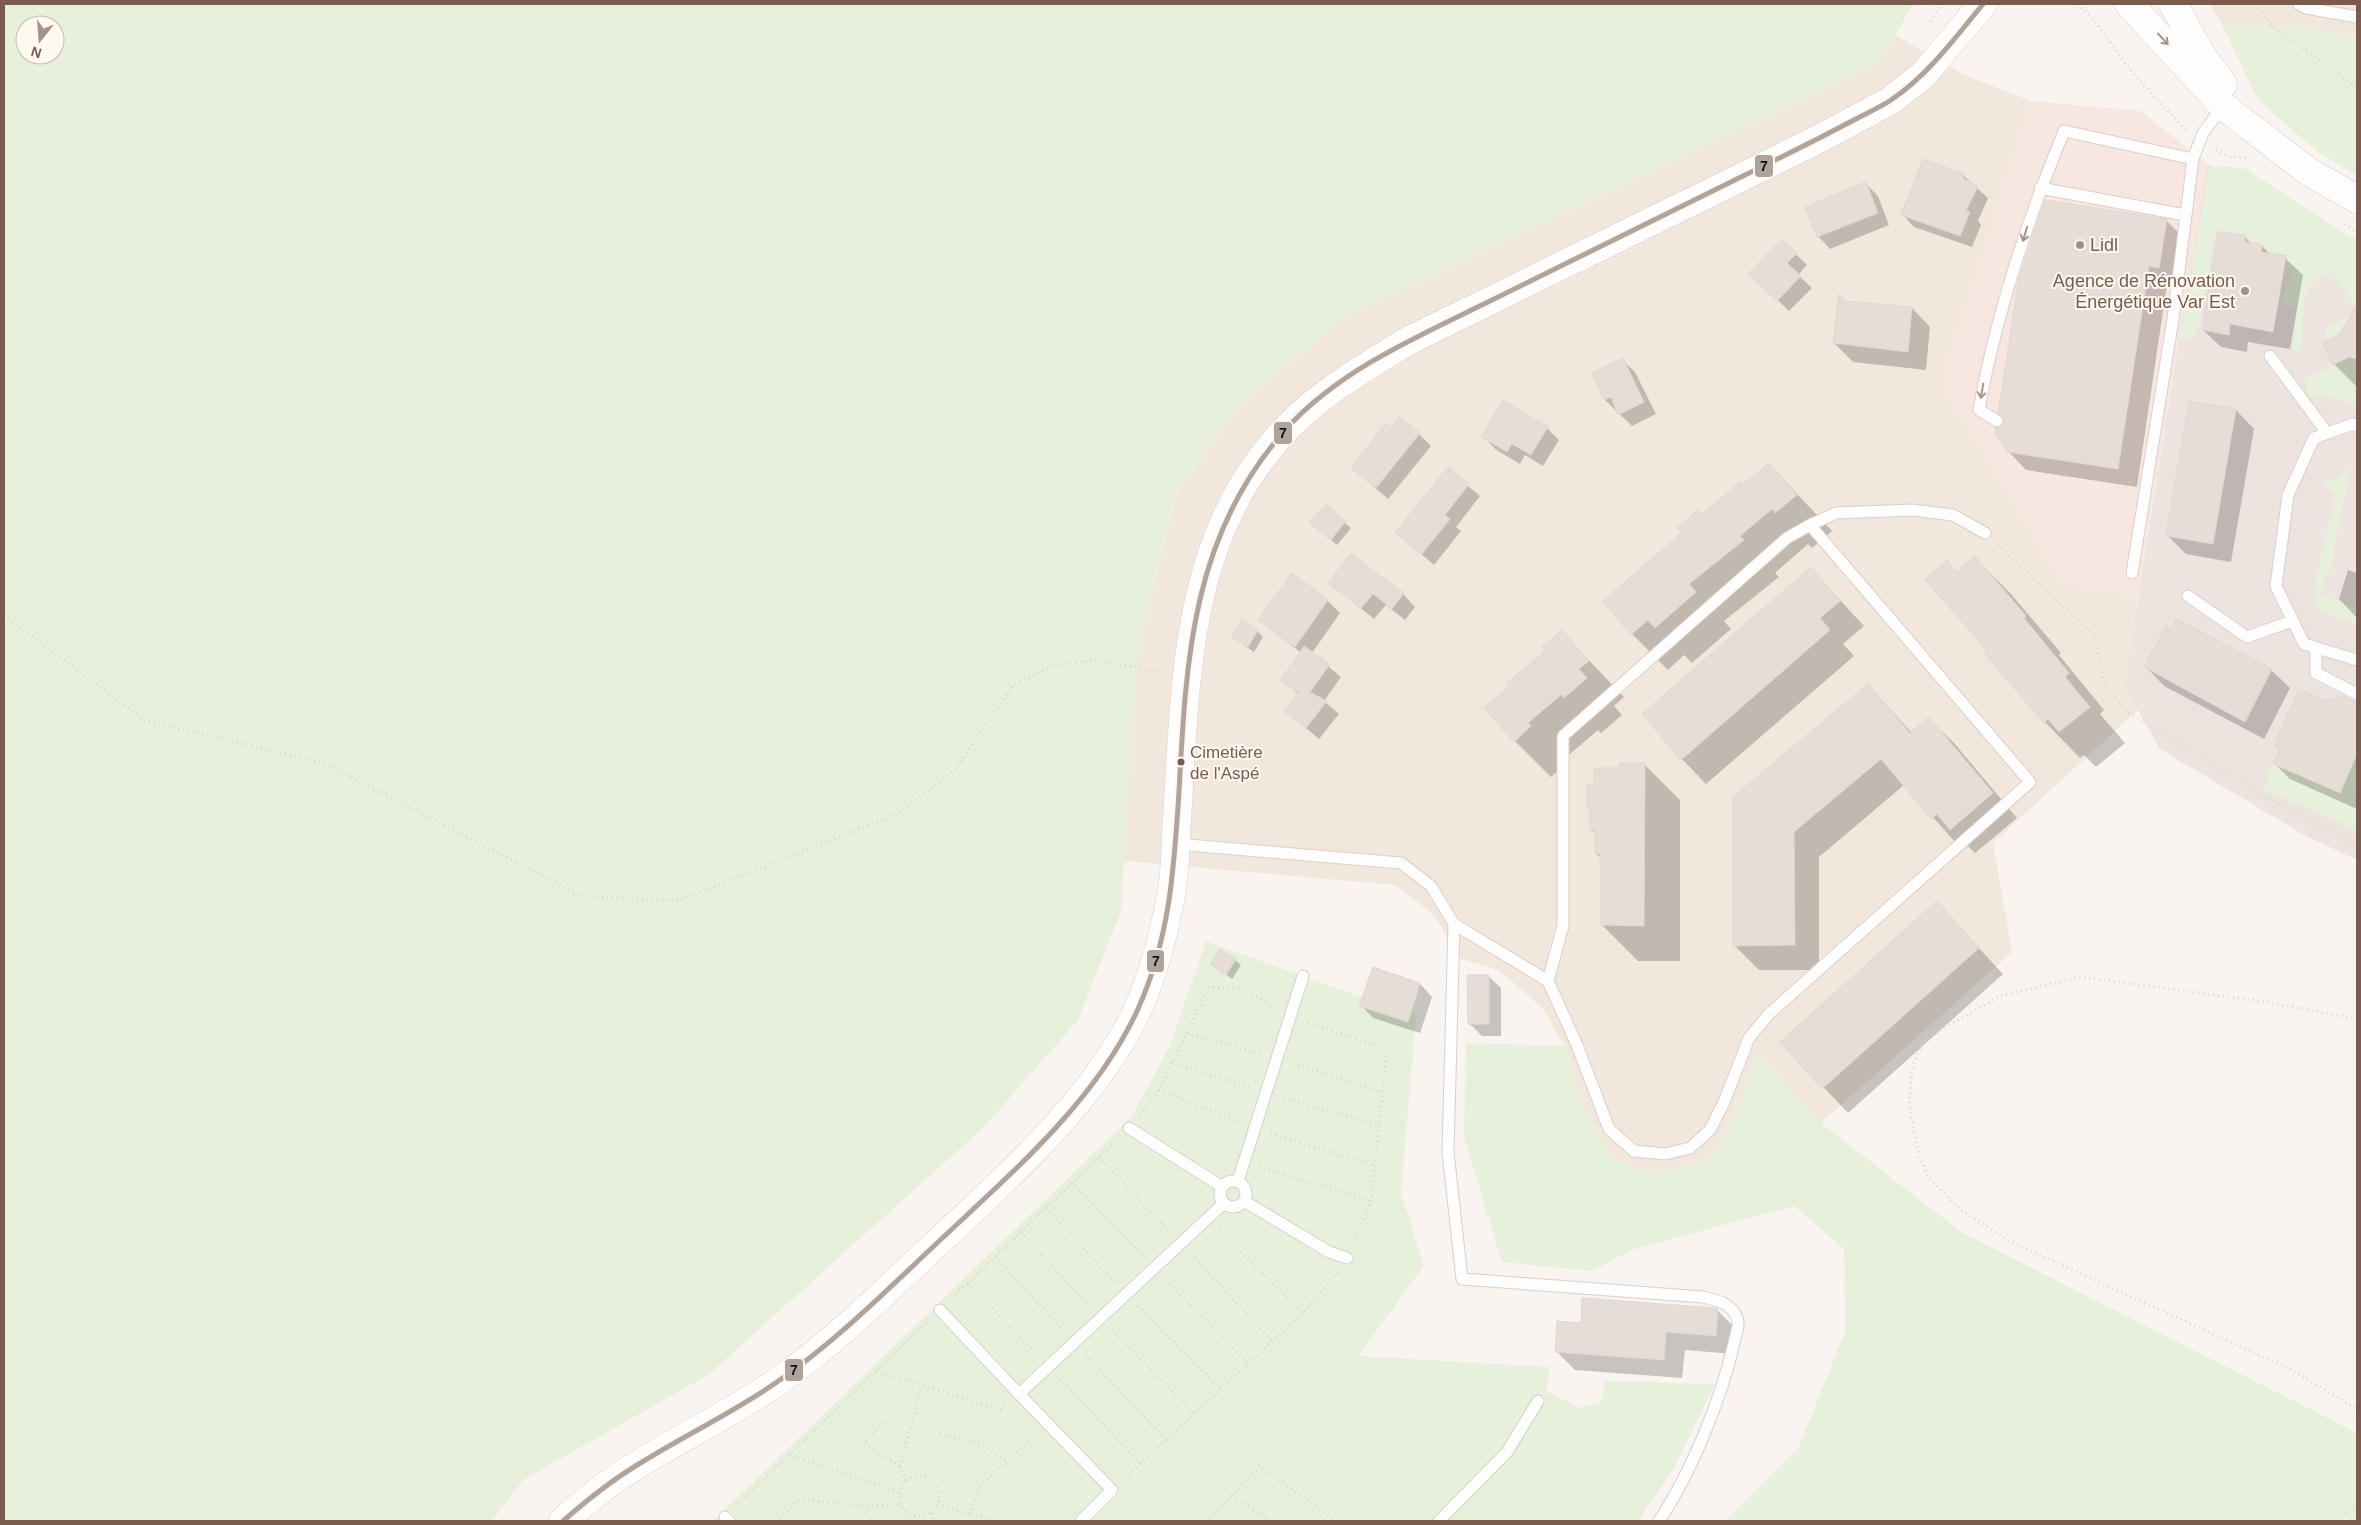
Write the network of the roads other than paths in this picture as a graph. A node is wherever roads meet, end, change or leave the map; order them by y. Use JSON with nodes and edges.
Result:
{"nodes":[{"id":1,"x":1983,"y":4,"type":"edge"},
{"id":2,"x":2129,"y":4,"type":"edge"},
{"id":3,"x":2173,"y":4,"type":"edge"},
{"id":4,"x":2299,"y":4,"type":"edge"},
{"id":5,"x":1966,"y":16,"type":"edge"},
{"id":6,"x":2357,"y":17,"type":"edge"},
{"id":7,"x":2222,"y":106,"type":"junction"},
{"id":8,"x":2268,"y":140,"type":"junction"},
{"id":9,"x":2193,"y":159,"type":"junction"},
{"id":10,"x":2040,"y":188,"type":"junction"},
{"id":11,"x":2357,"y":199,"type":"edge"},
{"id":12,"x":2185,"y":215,"type":"junction"},
{"id":13,"x":2270,"y":356,"type":"dead end"},
{"id":14,"x":1997,"y":421,"type":"dead end"},
{"id":15,"x":2357,"y":426,"type":"edge"},
{"id":16,"x":2327,"y":433,"type":"junction"},
{"id":17,"x":1810,"y":525,"type":"junction"},
{"id":18,"x":1984,"y":532,"type":"road end"},
{"id":19,"x":2132,"y":573,"type":"dead end"},
{"id":20,"x":2188,"y":596,"type":"dead end"},
{"id":21,"x":2292,"y":621,"type":"junction"},
{"id":22,"x":2316,"y":648,"type":"junction"},
{"id":23,"x":2357,"y":660,"type":"edge"},
{"id":24,"x":2357,"y":694,"type":"edge"},
{"id":25,"x":1176,"y":844,"type":"junction"},
{"id":26,"x":1454,"y":924,"type":"junction"},
{"id":27,"x":1303,"y":976,"type":"dead end"},
{"id":28,"x":1548,"y":981,"type":"junction"},
{"id":29,"x":1129,"y":1128,"type":"road end"},
{"id":30,"x":1238,"y":1181,"type":"junction"},
{"id":31,"x":1221,"y":1186,"type":"junction"},
{"id":32,"x":1244,"y":1202,"type":"junction"},
{"id":33,"x":1223,"y":1204,"type":"junction"},
{"id":34,"x":1347,"y":1258,"type":"road end"},
{"id":35,"x":940,"y":1310,"type":"road end"},
{"id":36,"x":1019,"y":1394,"type":"junction"},
{"id":37,"x":1538,"y":1401,"type":"dead end"},
{"id":38,"x":563,"y":1521,"type":"edge"},
{"id":39,"x":1081,"y":1521,"type":"edge"},
{"id":40,"x":1439,"y":1521,"type":"edge"},
{"id":41,"x":1659,"y":1521,"type":"edge"}],
"edges":[{"from":1,"to":5,"type":"main road"},
{"from":2,"to":7,"type":"main road","one_way":true},
{"from":3,"to":8,"type":"main road"},
{"from":4,"to":6,"type":"lane"},
{"from":5,"to":25,"type":"main road"},
{"from":7,"to":8,"type":"main road"},
{"from":7,"to":9,"type":"lane"},
{"from":8,"to":11,"type":"main road"},
{"from":9,"to":10,"type":"lane"},
{"from":9,"to":12,"type":"lane"},
{"from":10,"to":12,"type":"lane"},
{"from":10,"to":14,"type":"lane","one_way":true},
{"from":12,"to":19,"type":"lane"},
{"from":13,"to":16,"type":"lane"},
{"from":15,"to":16,"type":"lane"},
{"from":16,"to":21,"type":"lane"},
{"from":17,"to":18,"type":"lane"},
{"from":17,"to":28,"type":"lane"},
{"from":17,"to":28,"type":"lane"},
{"from":20,"to":21,"type":"lane"},
{"from":21,"to":22,"type":"lane"},
{"from":22,"to":23,"type":"lane"},
{"from":22,"to":24,"type":"lane"},
{"from":25,"to":26,"type":"lane"},
{"from":25,"to":38,"type":"main road"},
{"from":26,"to":28,"type":"lane"},
{"from":26,"to":41,"type":"lane"},
{"from":27,"to":30,"type":"lane"},
{"from":29,"to":31,"type":"lane"},
{"from":30,"to":31,"type":"lane"},
{"from":30,"to":32,"type":"lane"},
{"from":31,"to":33,"type":"lane"},
{"from":32,"to":33,"type":"lane"},
{"from":32,"to":34,"type":"lane"},
{"from":33,"to":36,"type":"lane"},
{"from":35,"to":36,"type":"lane"},
{"from":36,"to":39,"type":"lane"},
{"from":37,"to":40,"type":"lane"}]}
